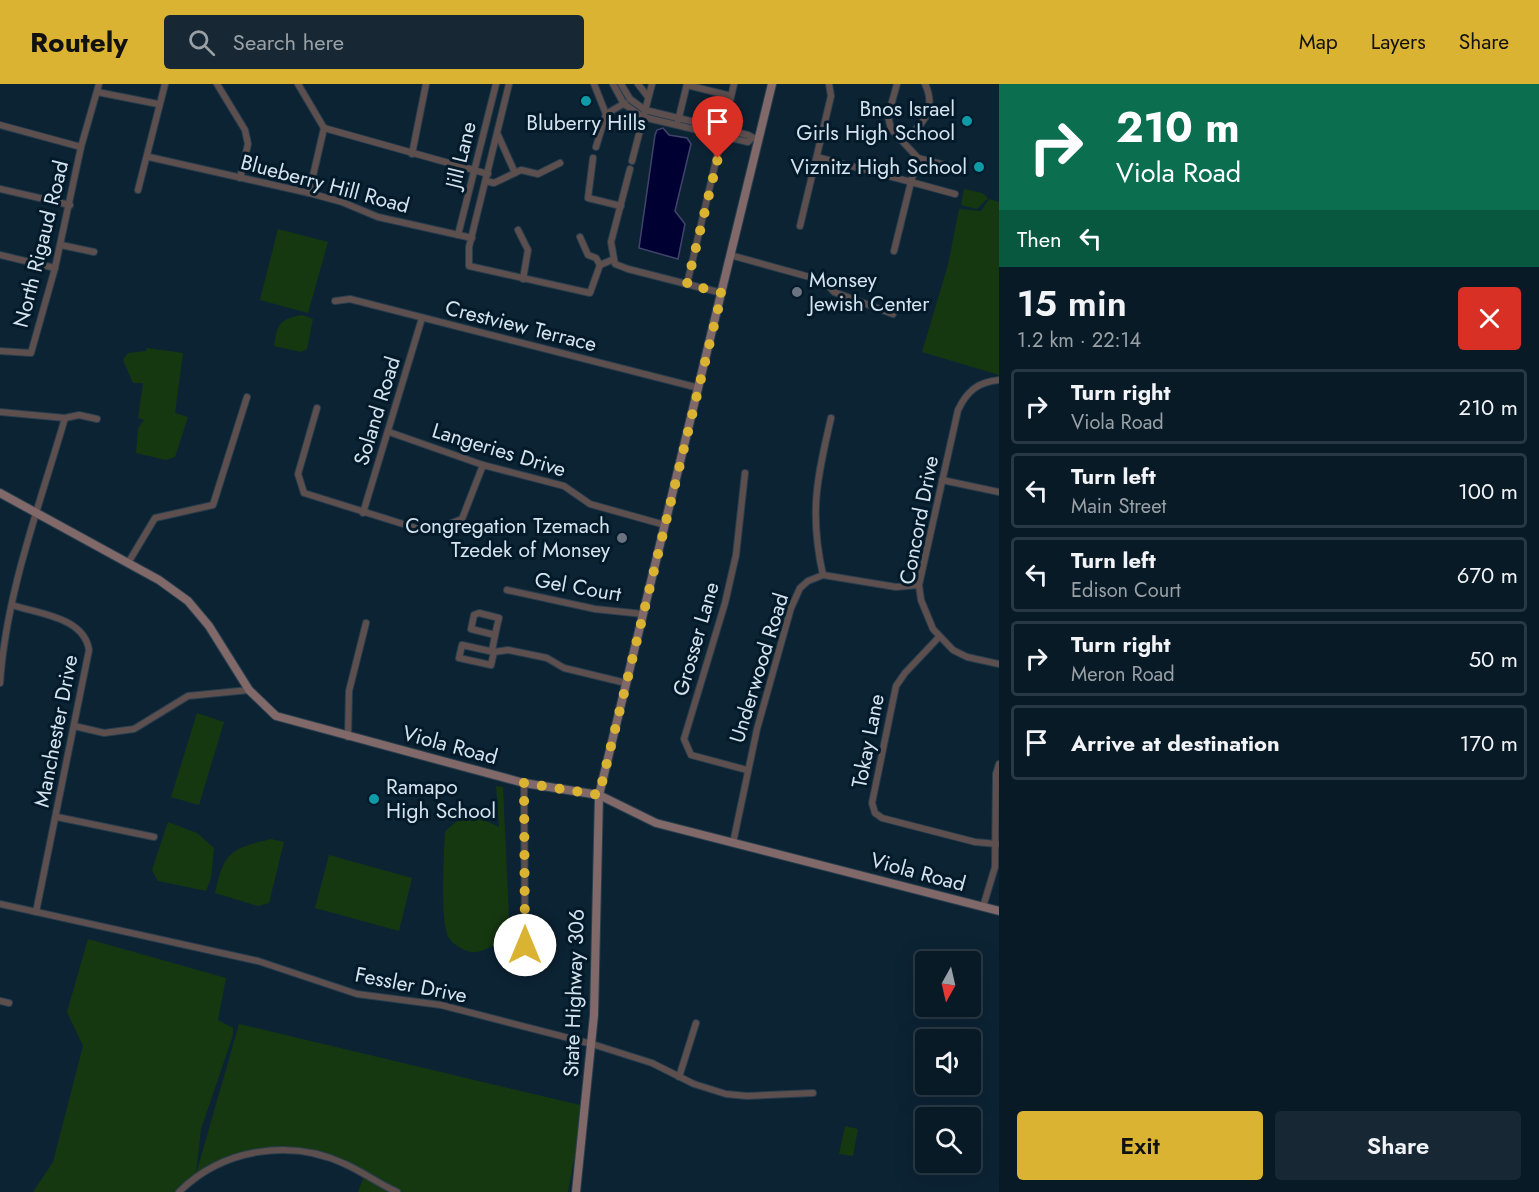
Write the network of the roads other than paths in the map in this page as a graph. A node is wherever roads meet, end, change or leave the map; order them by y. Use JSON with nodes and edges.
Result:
{"nodes":[{"id":1,"x":99,"y":84,"type":"edge"},
{"id":2,"x":165,"y":84,"type":"edge"},
{"id":3,"x":217,"y":84,"type":"edge"},
{"id":4,"x":298,"y":84,"type":"edge"},
{"id":5,"x":426,"y":84,"type":"edge"},
{"id":6,"x":496,"y":84,"type":"edge"},
{"id":7,"x":509,"y":84,"type":"edge"},
{"id":8,"x":594,"y":84,"type":"edge"},
{"id":9,"x":613,"y":84,"type":"edge"},
{"id":10,"x":621,"y":84,"type":"edge"},
{"id":11,"x":638,"y":84,"type":"edge"},
{"id":12,"x":652,"y":84,"type":"edge"},
{"id":13,"x":734,"y":84,"type":"edge"},
{"id":14,"x":772,"y":84,"type":"edge"},
{"id":15,"x":829,"y":84,"type":"edge"},
{"id":16,"x":897,"y":84,"type":"edge"},
{"id":17,"x":925,"y":84,"type":"edge"},
{"id":18,"x":687,"y":85,"type":"edge"},
{"id":19,"x":97,"y":92,"type":"junction"},
{"id":20,"x":731,"y":96,"type":"junction"},
{"id":21,"x":648,"y":97,"type":"junction"},
{"id":22,"x":627,"y":102,"type":"junction"},
{"id":23,"x":158,"y":104,"type":"junction"},
{"id":24,"x":606,"y":114,"type":"junction"},
{"id":25,"x":644,"y":114,"type":"junction"},
{"id":26,"x":678,"y":122,"type":"junction"},
{"id":27,"x":0,"y":125,"type":"edge"},
{"id":28,"x":324,"y":128,"type":"junction"},
{"id":29,"x":724,"y":129,"type":"junction"},
{"id":30,"x":497,"y":134,"type":"junction"},
{"id":31,"x":723,"y":137,"type":"junction"},
{"id":32,"x":755,"y":139,"type":"junction"},
{"id":33,"x":899,"y":139,"type":"junction"},
{"id":34,"x":81,"y":147,"type":"junction"},
{"id":35,"x":596,"y":147,"type":"dead end"},
{"id":36,"x":412,"y":154,"type":"junction"},
{"id":37,"x":148,"y":157,"type":"junction"},
{"id":38,"x":817,"y":157,"type":"junction"},
{"id":39,"x":593,"y":158,"type":"dead end"},
{"id":40,"x":918,"y":158,"type":"junction"},
{"id":41,"x":632,"y":161,"type":"dead end"},
{"id":42,"x":561,"y":163,"type":"dead end"},
{"id":43,"x":957,"y":168,"type":"dead end"},
{"id":44,"x":630,"y":169,"type":"dead end"},
{"id":45,"x":474,"y":170,"type":"junction"},
{"id":46,"x":514,"y":173,"type":"junction"},
{"id":47,"x":487,"y":177,"type":"junction"},
{"id":48,"x":240,"y":178,"type":"junction"},
{"id":49,"x":911,"y":182,"type":"junction"},
{"id":50,"x":0,"y":189,"type":"edge"},
{"id":51,"x":138,"y":190,"type":"dead end"},
{"id":52,"x":309,"y":193,"type":"junction"},
{"id":53,"x":955,"y":194,"type":"dead end"},
{"id":54,"x":70,"y":205,"type":"junction"},
{"id":55,"x":621,"y":207,"type":"junction"},
{"id":56,"x":800,"y":226,"type":"dead end"},
{"id":57,"x":518,"y":230,"type":"dead end"},
{"id":58,"x":458,"y":235,"type":"junction"},
{"id":59,"x":580,"y":237,"type":"dead end"},
{"id":60,"x":472,"y":238,"type":"junction"},
{"id":61,"x":61,"y":245,"type":"junction"},
{"id":62,"x":894,"y":251,"type":"dead end"},
{"id":63,"x":94,"y":252,"type":"dead end"},
{"id":64,"x":0,"y":255,"type":"edge"},
{"id":65,"x":730,"y":255,"type":"junction"},
{"id":66,"x":614,"y":262,"type":"junction"},
{"id":67,"x":600,"y":266,"type":"junction"},
{"id":68,"x":55,"y":268,"type":"junction"},
{"id":69,"x":524,"y":279,"type":"junction"},
{"id":70,"x":687,"y":284,"type":"junction"},
{"id":71,"x":722,"y":293,"type":"junction"},
{"id":72,"x":335,"y":301,"type":"dead end"},
{"id":73,"x":893,"y":315,"type":"dead end"},
{"id":74,"x":422,"y":318,"type":"junction"},
{"id":75,"x":0,"y":351,"type":"edge"},
{"id":76,"x":999,"y":380,"type":"edge"},
{"id":77,"x":699,"y":388,"type":"junction"},
{"id":78,"x":246,"y":397,"type":"dead end"},
{"id":79,"x":317,"y":408,"type":"dead end"},
{"id":80,"x":0,"y":412,"type":"edge"},
{"id":81,"x":65,"y":418,"type":"junction"},
{"id":82,"x":831,"y":418,"type":"dead end"},
{"id":83,"x":97,"y":419,"type":"dead end"},
{"id":84,"x":389,"y":432,"type":"junction"},
{"id":85,"x":483,"y":465,"type":"junction"},
{"id":86,"x":745,"y":473,"type":"dead end"},
{"id":87,"x":942,"y":480,"type":"junction"},
{"id":88,"x":999,"y":492,"type":"edge"},
{"id":89,"x":0,"y":493,"type":"edge"},
{"id":90,"x":37,"y":512,"type":"junction"},
{"id":91,"x":363,"y":513,"type":"junction"},
{"id":92,"x":665,"y":525,"type":"junction"},
{"id":93,"x":128,"y":563,"type":"junction"},
{"id":94,"x":823,"y":575,"type":"junction"},
{"id":95,"x":919,"y":585,"type":"junction"},
{"id":96,"x":507,"y":590,"type":"dead end"},
{"id":97,"x":12,"y":605,"type":"junction"},
{"id":98,"x":644,"y":614,"type":"junction"},
{"id":99,"x":366,"y":624,"type":"dead end"},
{"id":100,"x":495,"y":635,"type":"junction"},
{"id":101,"x":939,"y":637,"type":"junction"},
{"id":102,"x":493,"y":651,"type":"junction"},
{"id":103,"x":999,"y":664,"type":"edge"},
{"id":104,"x":0,"y":683,"type":"edge"},
{"id":105,"x":626,"y":683,"type":"junction"},
{"id":106,"x":249,"y":690,"type":"junction"},
{"id":107,"x":74,"y":726,"type":"junction"},
{"id":108,"x":348,"y":737,"type":"junction"},
{"id":109,"x":999,"y":764,"type":"edge"},
{"id":110,"x":747,"y":770,"type":"junction"},
{"id":111,"x":524,"y":783,"type":"junction"},
{"id":112,"x":599,"y":795,"type":"junction"},
{"id":113,"x":57,"y":817,"type":"junction"},
{"id":114,"x":154,"y":837,"type":"dead end"},
{"id":115,"x":733,"y":843,"type":"junction"},
{"id":116,"x":997,"y":844,"type":"junction"},
{"id":117,"x":0,"y":904,"type":"edge"},
{"id":118,"x":983,"y":908,"type":"junction"},
{"id":119,"x":999,"y":911,"type":"edge"},
{"id":120,"x":36,"y":912,"type":"junction"},
{"id":121,"x":525,"y":945,"type":"dead end"},
{"id":122,"x":0,"y":1001,"type":"edge"},
{"id":123,"x":9,"y":1004,"type":"dead end"},
{"id":124,"x":696,"y":1023,"type":"dead end"},
{"id":125,"x":592,"y":1044,"type":"junction"},
{"id":126,"x":679,"y":1077,"type":"junction"},
{"id":127,"x":813,"y":1093,"type":"dead end"},
{"id":128,"x":179,"y":1192,"type":"edge"},
{"id":129,"x":397,"y":1192,"type":"edge"},
{"id":130,"x":576,"y":1192,"type":"edge"}],
"edges":[{"from":1,"to":19,"type":"street","name":"North Rigaud Road"},
{"from":2,"to":23,"type":"street"},
{"from":3,"to":48,"type":"street"},
{"from":4,"to":28,"type":"street"},
{"from":5,"to":36,"type":"street"},
{"from":6,"to":45,"type":"street","name":"Jill Lane"},
{"from":7,"to":30,"type":"street"},
{"from":8,"to":24,"type":"street"},
{"from":9,"to":22,"type":"street"},
{"from":10,"to":22,"type":"street"},
{"from":11,"to":21,"type":"street"},
{"from":12,"to":21,"type":"street"},
{"from":13,"to":20,"type":"street"},
{"from":14,"to":32,"type":"main road","name":"State Highway 306"},
{"from":15,"to":38,"type":"street"},
{"from":16,"to":33,"type":"street"},
{"from":17,"to":33,"type":"street"},
{"from":18,"to":20,"type":"street"},
{"from":18,"to":26,"type":"street"},
{"from":19,"to":23,"type":"street"},
{"from":19,"to":34,"type":"street","name":"North Rigaud Road"},
{"from":20,"to":29,"type":"street"},
{"from":21,"to":25,"type":"street"},
{"from":22,"to":24,"type":"street"},
{"from":22,"to":25,"type":"street"},
{"from":23,"to":37,"type":"street"},
{"from":24,"to":35,"type":"street"},
{"from":25,"to":26,"type":"street"},
{"from":25,"to":41,"type":"street"},
{"from":26,"to":29,"type":"street"},
{"from":26,"to":31,"type":"street"},
{"from":27,"to":34,"type":"street"},
{"from":28,"to":36,"type":"street"},
{"from":28,"to":52,"type":"street"},
{"from":29,"to":31,"type":"street"},
{"from":29,"to":32,"type":"street"},
{"from":30,"to":46,"type":"street"},
{"from":30,"to":47,"type":"street"},
{"from":31,"to":32,"type":"street"},
{"from":31,"to":70,"type":"street"},
{"from":32,"to":65,"type":"main road","name":"State Highway 306"},
{"from":33,"to":40,"type":"street"},
{"from":34,"to":54,"type":"street","name":"North Rigaud Road"},
{"from":36,"to":45,"type":"street"},
{"from":37,"to":48,"type":"street","name":"Blueberry Hill Road"},
{"from":37,"to":51,"type":"street"},
{"from":38,"to":49,"type":"street"},
{"from":38,"to":56,"type":"street"},
{"from":39,"to":55,"type":"street"},
{"from":40,"to":43,"type":"street"},
{"from":40,"to":49,"type":"street"},
{"from":42,"to":46,"type":"street"},
{"from":44,"to":55,"type":"street"},
{"from":45,"to":47,"type":"street"},
{"from":45,"to":58,"type":"street","name":"Jill Lane"},
{"from":46,"to":47,"type":"street"},
{"from":47,"to":60,"type":"street"},
{"from":48,"to":52,"type":"street","name":"Blueberry Hill Road"},
{"from":49,"to":53,"type":"street"},
{"from":49,"to":62,"type":"street"},
{"from":50,"to":54,"type":"street"},
{"from":52,"to":58,"type":"street","name":"Blueberry Hill Road"},
{"from":54,"to":61,"type":"street","name":"North Rigaud Road"},
{"from":55,"to":66,"type":"street"},
{"from":57,"to":69,"type":"street"},
{"from":58,"to":60,"type":"street","name":"Blueberry Hill Road"},
{"from":59,"to":67,"type":"street"},
{"from":60,"to":69,"type":"street"},
{"from":61,"to":63,"type":"street"},
{"from":61,"to":68,"type":"street","name":"North Rigaud Road"},
{"from":64,"to":68,"type":"street"},
{"from":65,"to":71,"type":"main road","name":"State Highway 306"},
{"from":65,"to":73,"type":"street"},
{"from":66,"to":67,"type":"street"},
{"from":66,"to":70,"type":"street"},
{"from":67,"to":69,"type":"street"},
{"from":68,"to":75,"type":"street","name":"North Rigaud Road"},
{"from":70,"to":71,"type":"street"},
{"from":71,"to":77,"type":"main road","name":"State Highway 306"},
{"from":72,"to":74,"type":"street","name":"Crestview Terrace"},
{"from":74,"to":77,"type":"street","name":"Crestview Terrace"},
{"from":74,"to":84,"type":"street","name":"Soland Road"},
{"from":76,"to":87,"type":"street","name":"Concord Drive"},
{"from":77,"to":92,"type":"main road","name":"State Highway 306"},
{"from":78,"to":93,"type":"street"},
{"from":79,"to":91,"type":"street"},
{"from":80,"to":81,"type":"street"},
{"from":81,"to":83,"type":"street"},
{"from":81,"to":90,"type":"street"},
{"from":82,"to":94,"type":"street"},
{"from":84,"to":85,"type":"street","name":"Langeries Drive"},
{"from":84,"to":91,"type":"street","name":"Soland Road"},
{"from":85,"to":91,"type":"street"},
{"from":85,"to":92,"type":"street","name":"Langeries Drive"},
{"from":86,"to":110,"type":"street","name":"Grosser Lane"},
{"from":87,"to":88,"type":"street"},
{"from":87,"to":95,"type":"street","name":"Concord Drive"},
{"from":89,"to":90,"type":"main road","name":"Viola Road"},
{"from":90,"to":93,"type":"main road","name":"Viola Road"},
{"from":90,"to":97,"type":"street"},
{"from":92,"to":98,"type":"main road","name":"State Highway 306"},
{"from":93,"to":106,"type":"main road","name":"Viola Road"},
{"from":94,"to":95,"type":"street"},
{"from":94,"to":110,"type":"street","name":"Underwood Road"},
{"from":95,"to":101,"type":"street","name":"Concord Drive"},
{"from":96,"to":98,"type":"street","name":"Gel Court"},
{"from":97,"to":104,"type":"street"},
{"from":97,"to":107,"type":"street","name":"Manchester Drive"},
{"from":98,"to":105,"type":"main road","name":"State Highway 306"},
{"from":99,"to":108,"type":"street"},
{"from":100,"to":100,"type":"street"},
{"from":100,"to":102,"type":"street"},
{"from":101,"to":103,"type":"street","name":"Concord Drive"},
{"from":101,"to":116,"type":"street","name":"Tokay Lane"},
{"from":102,"to":102,"type":"street"},
{"from":102,"to":105,"type":"street"},
{"from":105,"to":112,"type":"main road","name":"State Highway 306"},
{"from":106,"to":107,"type":"street"},
{"from":106,"to":108,"type":"main road","name":"Viola Road"},
{"from":107,"to":113,"type":"street","name":"Manchester Drive"},
{"from":108,"to":111,"type":"main road","name":"Viola Road"},
{"from":109,"to":116,"type":"street"},
{"from":110,"to":115,"type":"street","name":"Underwood Road"},
{"from":111,"to":112,"type":"main road","name":"Viola Road"},
{"from":111,"to":121,"type":"street"},
{"from":112,"to":115,"type":"main road","name":"Viola Road"},
{"from":112,"to":125,"type":"main road","name":"State Highway 306"},
{"from":113,"to":114,"type":"street"},
{"from":113,"to":120,"type":"street","name":"Manchester Drive"},
{"from":115,"to":118,"type":"main road","name":"Viola Road"},
{"from":116,"to":118,"type":"street"},
{"from":117,"to":120,"type":"street","name":"Fessler Drive"},
{"from":118,"to":119,"type":"main road","name":"Viola Road"},
{"from":120,"to":125,"type":"street","name":"Fessler Drive"},
{"from":122,"to":123,"type":"street"},
{"from":124,"to":126,"type":"street"},
{"from":125,"to":126,"type":"street","name":"Fessler Drive"},
{"from":125,"to":130,"type":"main road","name":"State Highway 306"},
{"from":126,"to":127,"type":"street","name":"Fessler Drive"},
{"from":128,"to":129,"type":"street"}]}
